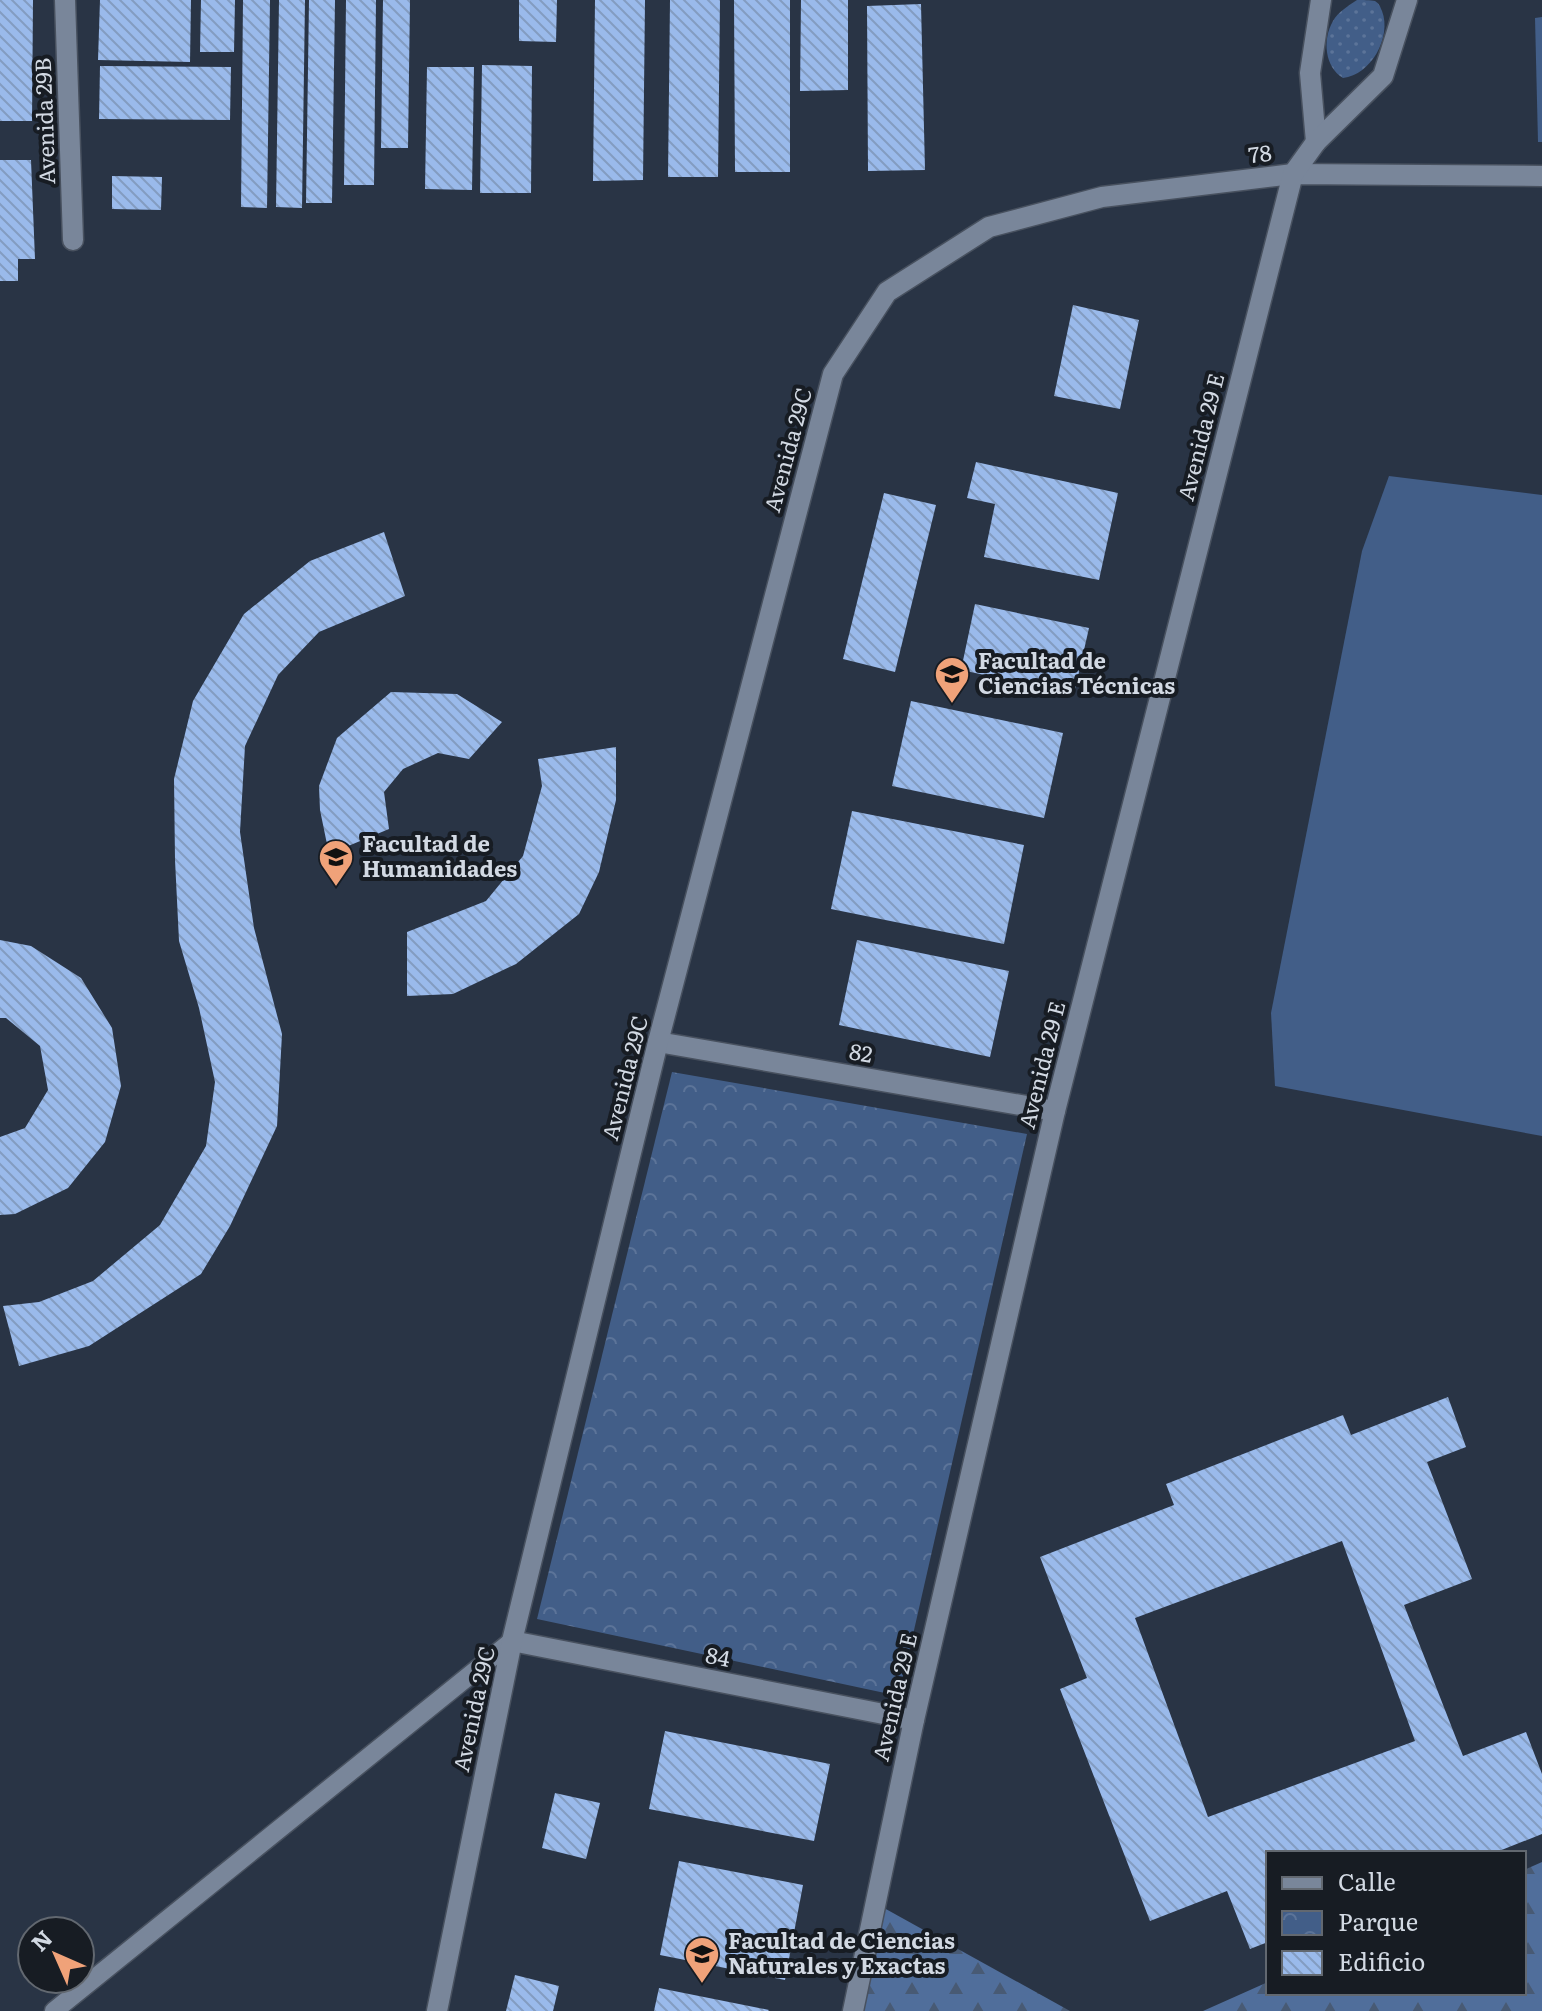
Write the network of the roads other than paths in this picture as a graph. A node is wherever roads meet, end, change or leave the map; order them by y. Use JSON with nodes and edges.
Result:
{"nodes":[{"id":1,"x":65,"y":0,"type":"edge"},
{"id":2,"x":1321,"y":0,"type":"edge"},
{"id":3,"x":1407,"y":0,"type":"edge"},
{"id":4,"x":1316,"y":142,"type":"junction"},
{"id":5,"x":1293,"y":174,"type":"junction"},
{"id":6,"x":1542,"y":176,"type":"edge"},
{"id":7,"x":989,"y":227,"type":"joint"},
{"id":8,"x":73,"y":240,"type":"dead end"},
{"id":9,"x":658,"y":1042,"type":"junction"},
{"id":10,"x":1055,"y":1111,"type":"junction"},
{"id":11,"x":512,"y":1641,"type":"junction"},
{"id":12,"x":914,"y":1720,"type":"junction"},
{"id":13,"x":54,"y":2011,"type":"edge"},
{"id":14,"x":437,"y":2011,"type":"edge"},
{"id":15,"x":853,"y":2011,"type":"edge"}],
"edges":[{"from":1,"to":8,"type":"street","name":"Avenida 29B"},
{"from":2,"to":4,"type":"street"},
{"from":3,"to":4,"type":"street","name":"Avenida 29 E"},
{"from":4,"to":5,"type":"street","name":"Avenida 29 E"},
{"from":5,"to":6,"type":"street","name":"78"},
{"from":5,"to":7,"type":"street","name":"78"},
{"from":5,"to":10,"type":"street","name":"Avenida 29 E"},
{"from":7,"to":9,"type":"street","name":"Avenida 29C"},
{"from":9,"to":10,"type":"street","name":"82"},
{"from":9,"to":11,"type":"street","name":"Avenida 29C"},
{"from":10,"to":12,"type":"street","name":"Avenida 29 E"},
{"from":11,"to":12,"type":"street","name":"84"},
{"from":11,"to":13,"type":"lane"},
{"from":11,"to":14,"type":"street","name":"Avenida 29C"},
{"from":12,"to":15,"type":"street","name":"Avenida 29 E"}]}
